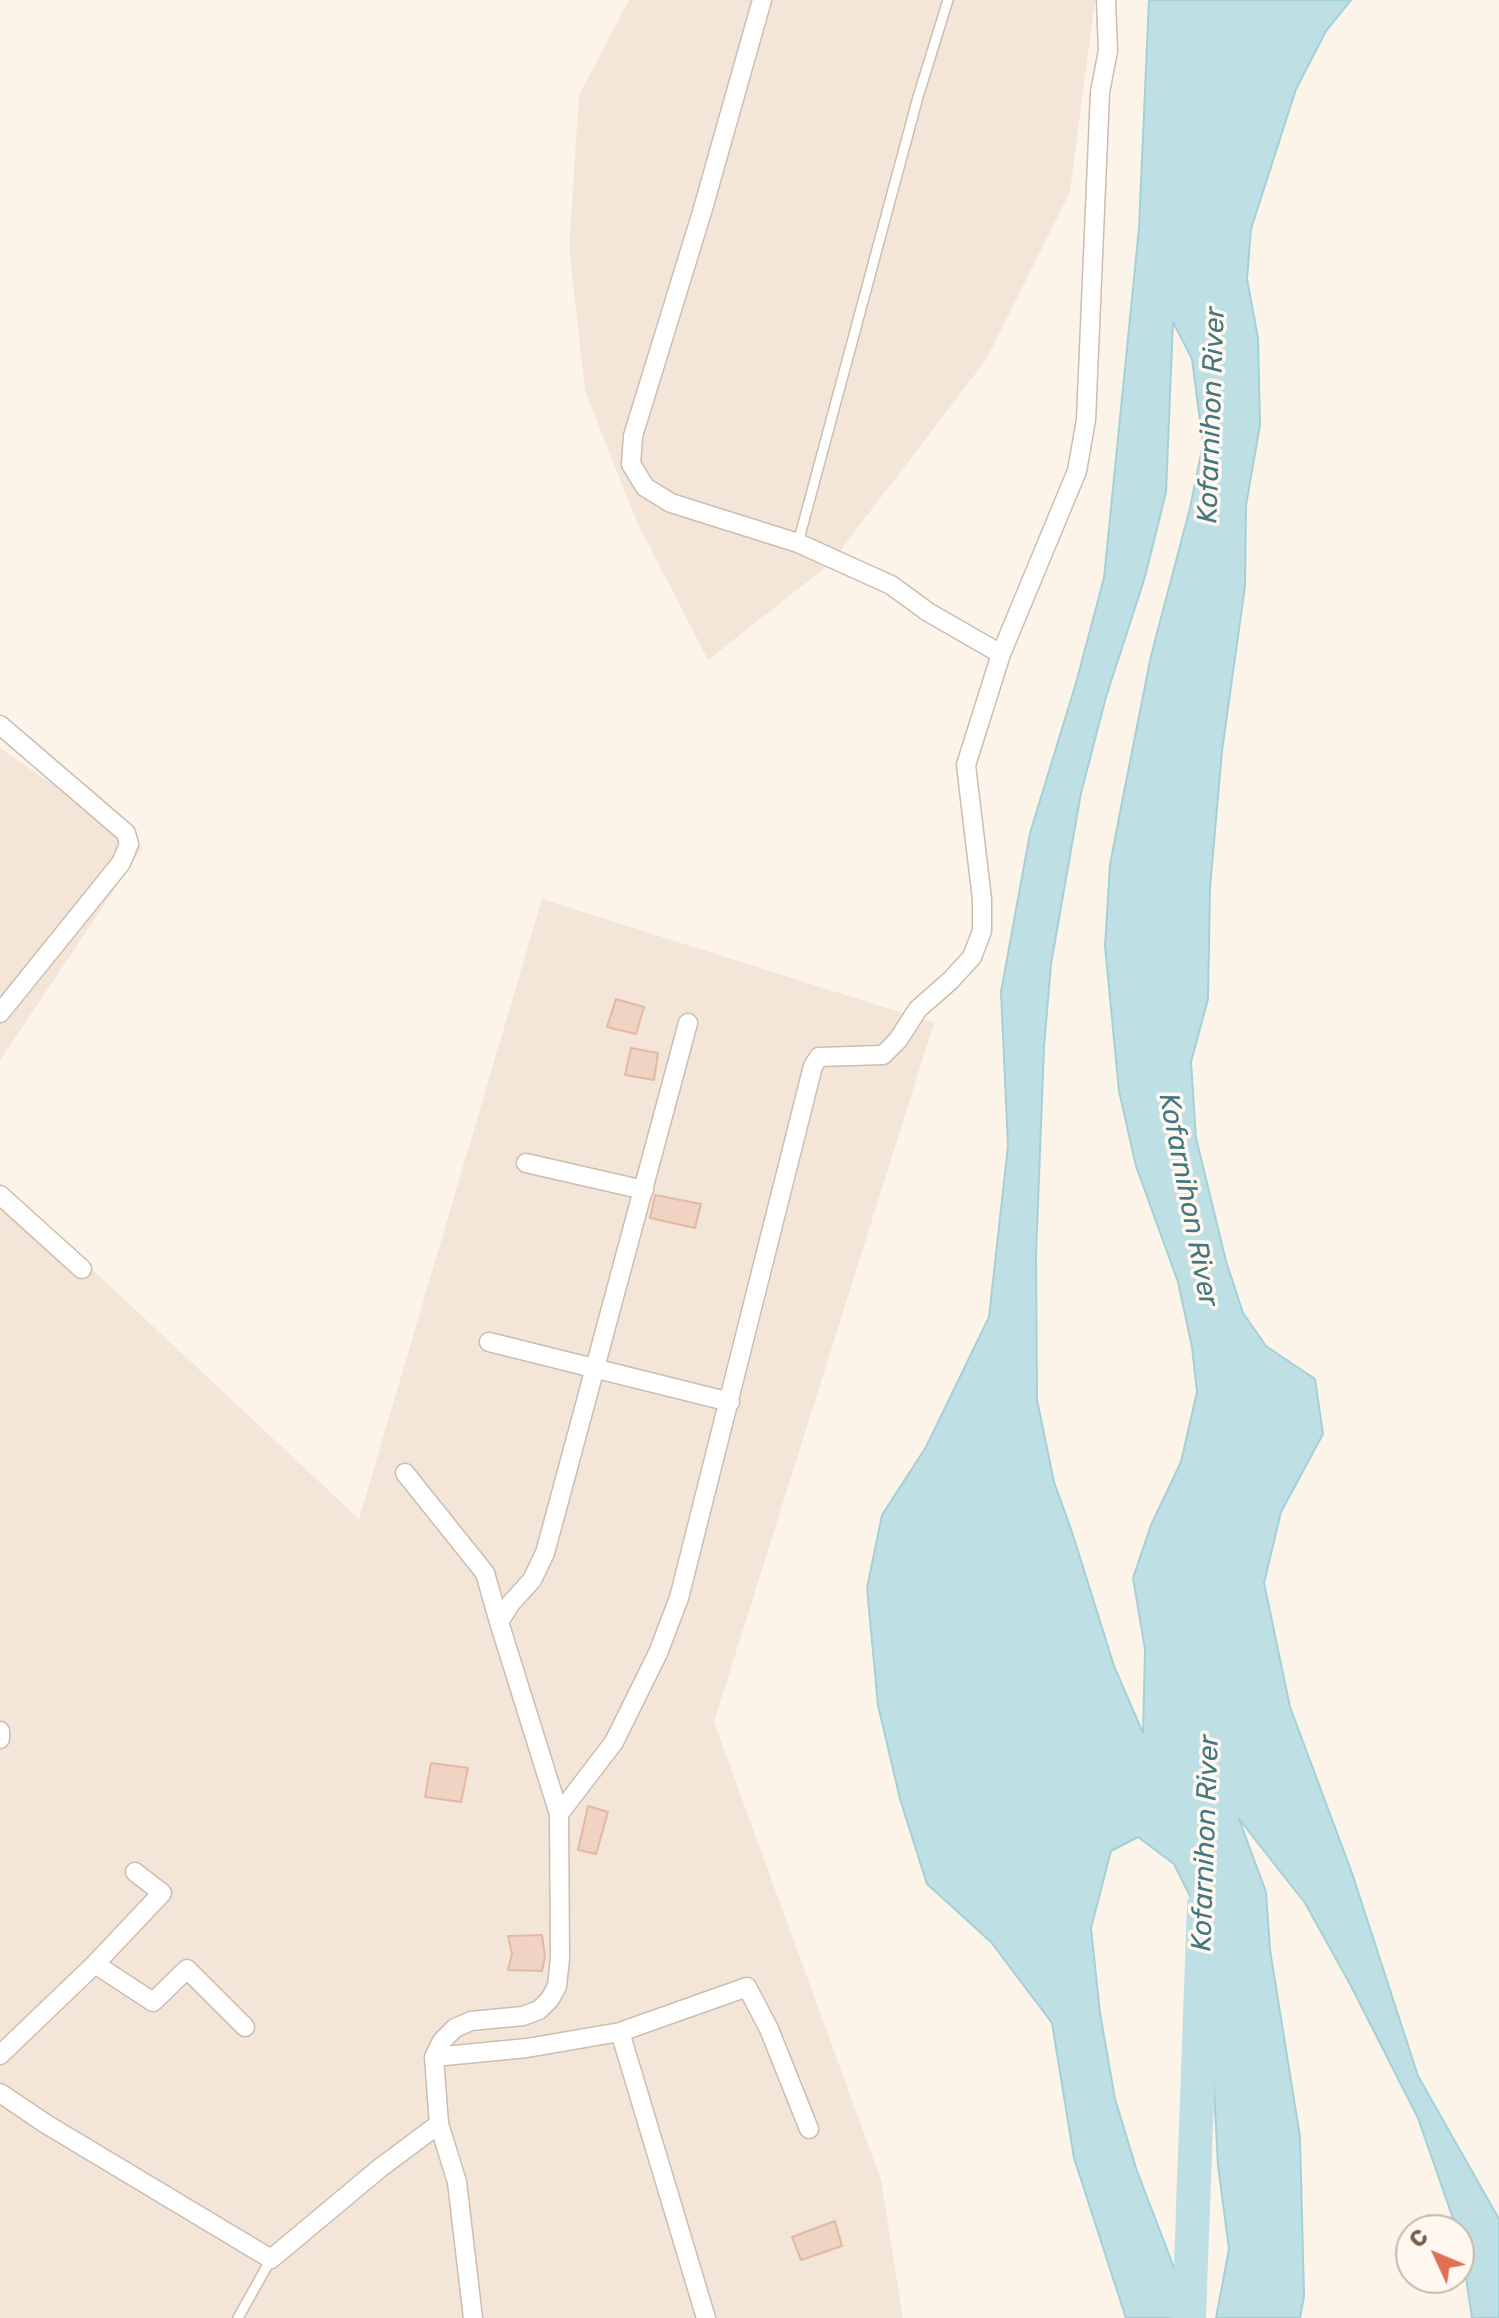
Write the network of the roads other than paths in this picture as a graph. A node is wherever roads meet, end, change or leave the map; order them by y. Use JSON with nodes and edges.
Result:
{"nodes":[{"id":1,"x":762,"y":0,"type":"edge"},
{"id":2,"x":948,"y":0,"type":"edge"},
{"id":3,"x":1106,"y":0,"type":"edge"},
{"id":4,"x":798,"y":543,"type":"junction"},
{"id":5,"x":1001,"y":654,"type":"junction"},
{"id":6,"x":0,"y":725,"type":"edge"},
{"id":7,"x":0,"y":1013,"type":"edge"},
{"id":8,"x":688,"y":1023,"type":"dead end"},
{"id":9,"x":526,"y":1163,"type":"dead end"},
{"id":10,"x":644,"y":1190,"type":"junction"},
{"id":11,"x":0,"y":1195,"type":"edge"},
{"id":12,"x":82,"y":1269,"type":"dead end"},
{"id":13,"x":489,"y":1342,"type":"dead end"},
{"id":14,"x":596,"y":1368,"type":"junction"},
{"id":15,"x":730,"y":1402,"type":"junction"},
{"id":16,"x":405,"y":1473,"type":"dead end"},
{"id":17,"x":499,"y":1622,"type":"junction"},
{"id":18,"x":0,"y":1731,"type":"edge"},
{"id":19,"x":0,"y":1739,"type":"edge"},
{"id":20,"x":559,"y":1814,"type":"junction"},
{"id":21,"x":135,"y":1872,"type":"dead end"},
{"id":22,"x":95,"y":1964,"type":"junction"},
{"id":23,"x":245,"y":2027,"type":"dead end"},
{"id":24,"x":620,"y":2032,"type":"junction"},
{"id":25,"x":0,"y":2055,"type":"edge"},
{"id":26,"x":434,"y":2057,"type":"junction"},
{"id":27,"x":0,"y":2093,"type":"edge"},
{"id":28,"x":439,"y":2124,"type":"junction"},
{"id":29,"x":809,"y":2129,"type":"dead end"},
{"id":30,"x":271,"y":2259,"type":"junction"},
{"id":31,"x":238,"y":2318,"type":"edge"},
{"id":32,"x":473,"y":2318,"type":"edge"},
{"id":33,"x":706,"y":2318,"type":"edge"}],
"edges":[{"from":1,"to":4,"type":"street"},
{"from":2,"to":4,"type":"lane"},
{"from":3,"to":5,"type":"street"},
{"from":4,"to":5,"type":"street"},
{"from":5,"to":15,"type":"street"},
{"from":6,"to":7,"type":"street"},
{"from":8,"to":10,"type":"street"},
{"from":9,"to":10,"type":"street"},
{"from":10,"to":14,"type":"street"},
{"from":11,"to":12,"type":"street"},
{"from":13,"to":14,"type":"street"},
{"from":14,"to":15,"type":"street"},
{"from":14,"to":17,"type":"street"},
{"from":15,"to":20,"type":"street"},
{"from":16,"to":17,"type":"street"},
{"from":17,"to":20,"type":"street"},
{"from":18,"to":19,"type":"street"},
{"from":20,"to":26,"type":"street"},
{"from":21,"to":22,"type":"street"},
{"from":22,"to":23,"type":"street"},
{"from":22,"to":25,"type":"street"},
{"from":24,"to":26,"type":"street"},
{"from":24,"to":29,"type":"street"},
{"from":24,"to":33,"type":"street"},
{"from":26,"to":28,"type":"street"},
{"from":27,"to":30,"type":"street"},
{"from":28,"to":30,"type":"street"},
{"from":28,"to":32,"type":"street"},
{"from":30,"to":31,"type":"lane"}]}
